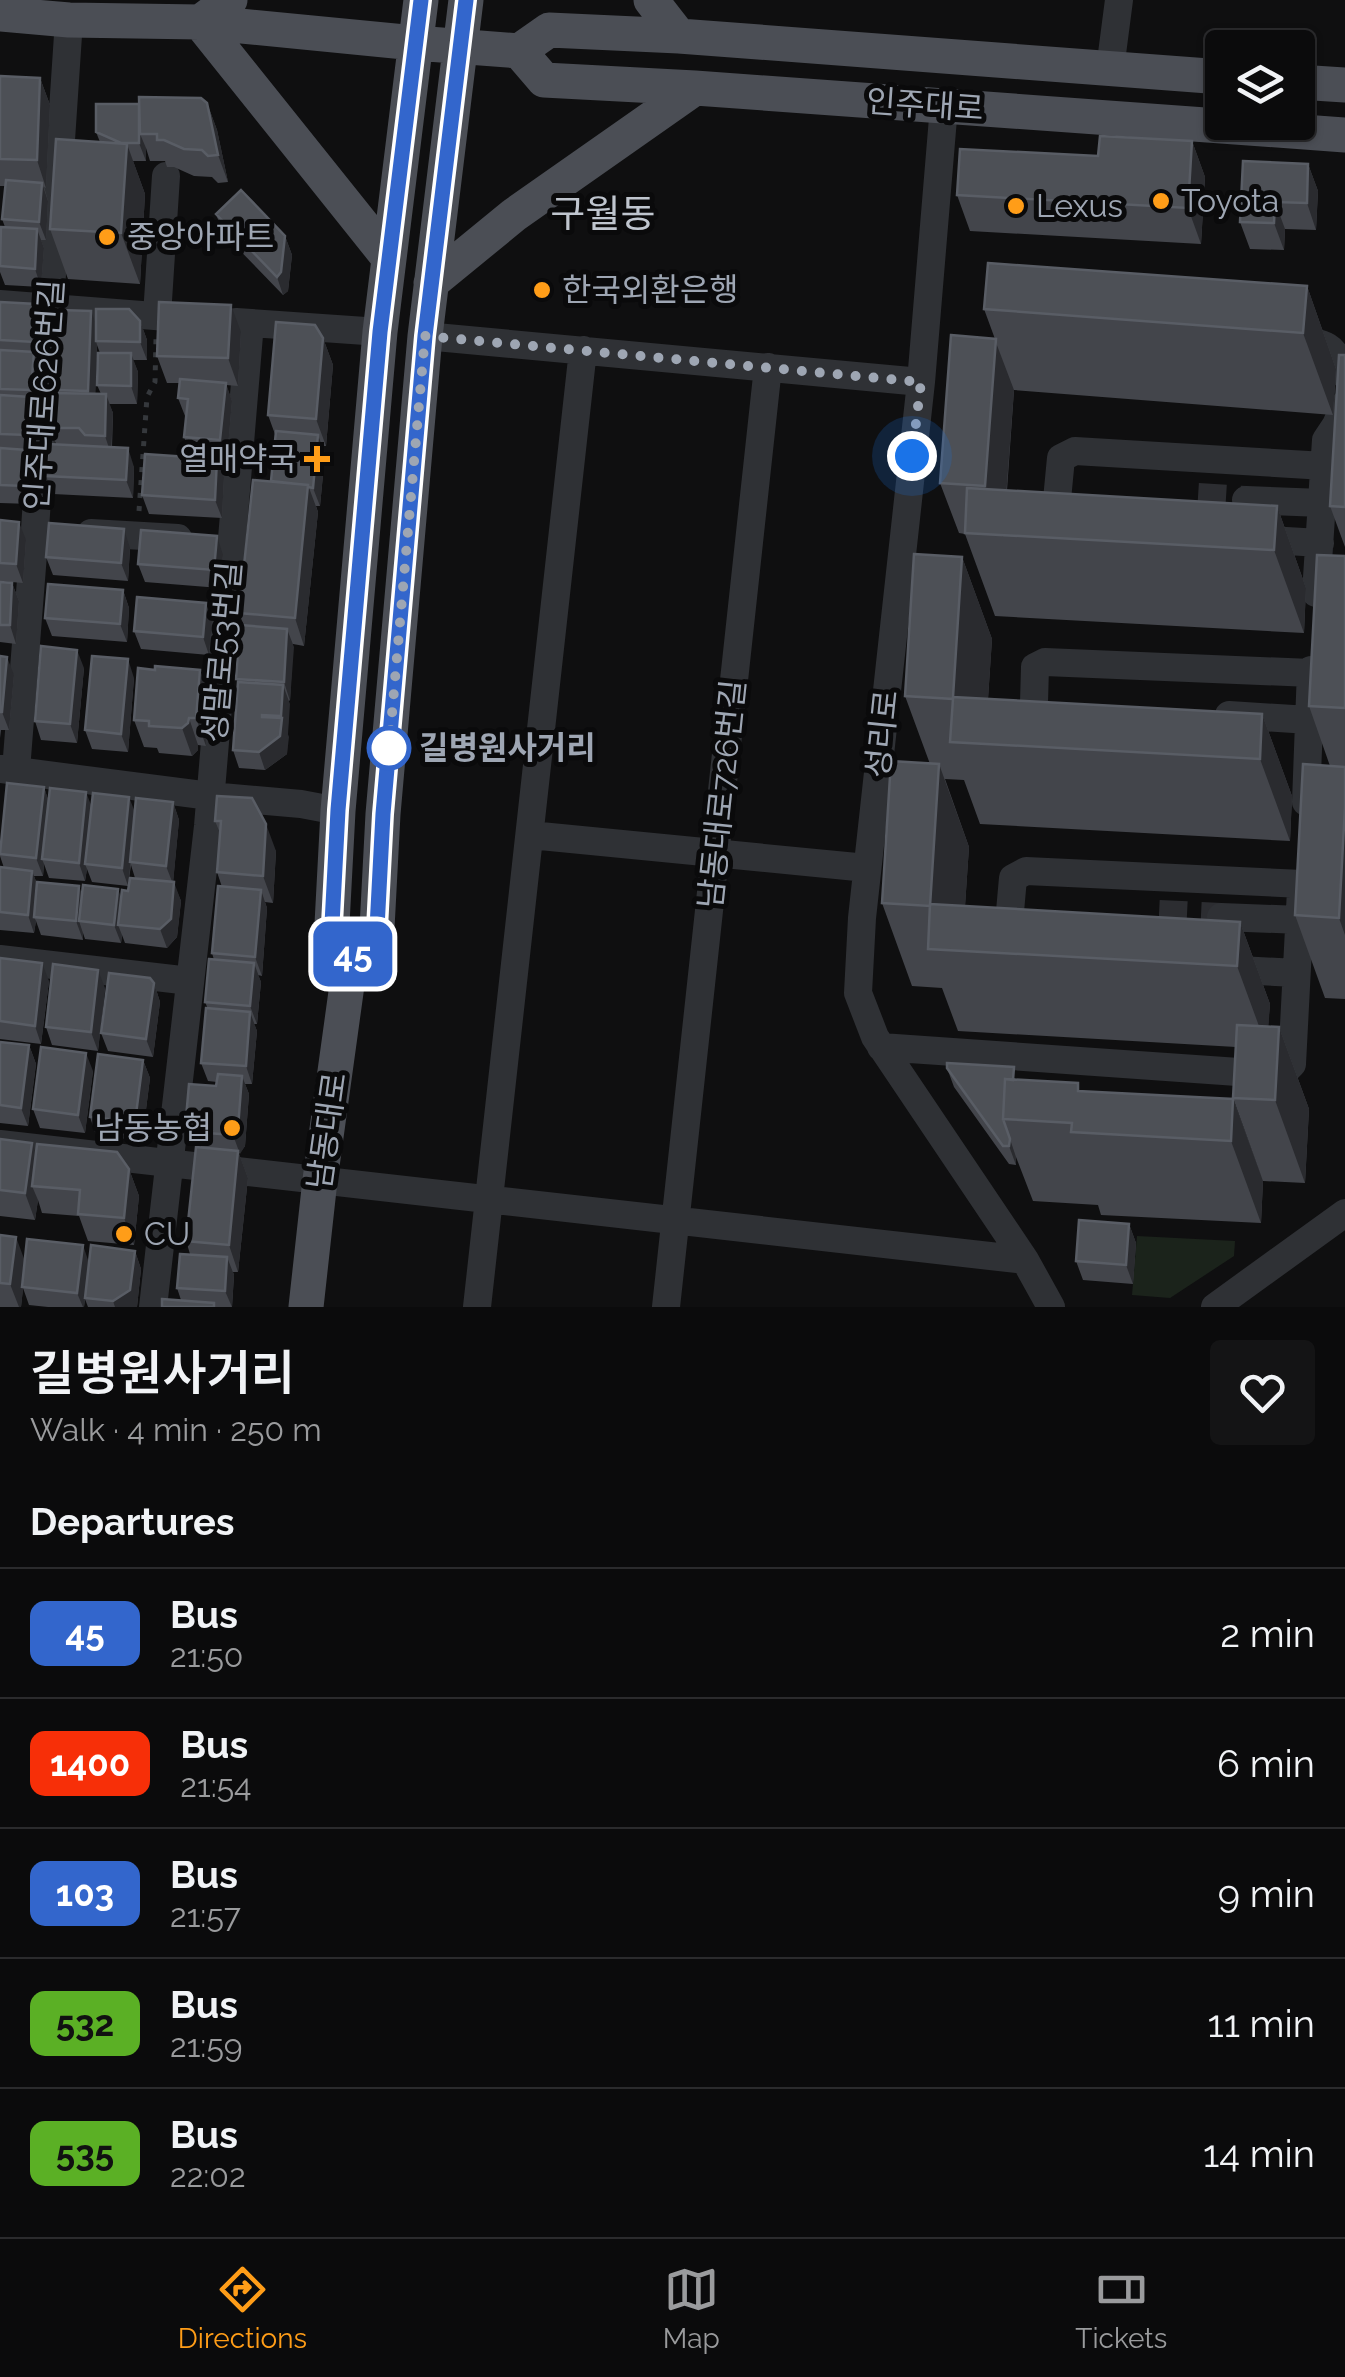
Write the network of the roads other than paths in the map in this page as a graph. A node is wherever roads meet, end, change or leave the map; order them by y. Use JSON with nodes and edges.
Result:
{"nodes":[{"id":1,"x":230,"y":0,"type":"edge"},
{"id":2,"x":421,"y":0,"type":"edge"},
{"id":3,"x":466,"y":0,"type":"edge"},
{"id":4,"x":651,"y":0,"type":"edge"},
{"id":5,"x":1119,"y":0,"type":"edge"},
{"id":6,"x":0,"y":14,"type":"edge"},
{"id":7,"x":69,"y":20,"type":"junction"},
{"id":8,"x":200,"y":22,"type":"junction"},
{"id":9,"x":679,"y":36,"type":"junction"},
{"id":10,"x":415,"y":43,"type":"junction"},
{"id":11,"x":459,"y":46,"type":"junction"},
{"id":12,"x":519,"y":51,"type":"junction"},
{"id":13,"x":1110,"y":69,"type":"junction"},
{"id":14,"x":1205,"y":76,"type":"edge"},
{"id":15,"x":1315,"y":83,"type":"edge"},
{"id":16,"x":1345,"y":85,"type":"edge"},
{"id":17,"x":695,"y":88,"type":"junction"},
{"id":18,"x":944,"y":106,"type":"junction"},
{"id":19,"x":1345,"y":136,"type":"edge"},
{"id":20,"x":166,"y":176,"type":"dead end"},
{"id":21,"x":388,"y":257,"type":"junction"},
{"id":22,"x":431,"y":283,"type":"junction"},
{"id":23,"x":0,"y":304,"type":"edge"},
{"id":24,"x":48,"y":308,"type":"junction"},
{"id":25,"x":157,"y":316,"type":"junction"},
{"id":26,"x":250,"y":323,"type":"junction"},
{"id":27,"x":380,"y":332,"type":"junction"},
{"id":28,"x":425,"y":336,"type":"junction"},
{"id":29,"x":1265,"y":338,"type":"edge"},
{"id":30,"x":583,"y":350,"type":"junction"},
{"id":31,"x":768,"y":368,"type":"junction"},
{"id":32,"x":1345,"y":375,"type":"edge"},
{"id":33,"x":921,"y":382,"type":"junction"},
{"id":34,"x":1345,"y":404,"type":"edge"},
{"id":35,"x":1325,"y":466,"type":"junction"},
{"id":36,"x":1246,"y":500,"type":"tunnel mouth"},
{"id":37,"x":1322,"y":504,"type":"junction"},
{"id":38,"x":0,"y":527,"type":"edge"},
{"id":39,"x":35,"y":530,"type":"junction"},
{"id":40,"x":1094,"y":530,"type":"edge"},
{"id":41,"x":1226,"y":537,"type":"edge"},
{"id":42,"x":231,"y":541,"type":"junction"},
{"id":43,"x":1320,"y":543,"type":"junction"},
{"id":44,"x":1311,"y":673,"type":"junction"},
{"id":45,"x":1229,"y":715,"type":"edge"},
{"id":46,"x":1309,"y":720,"type":"junction"},
{"id":47,"x":1064,"y":749,"type":"edge"},
{"id":48,"x":8,"y":769,"type":"edge"},
{"id":49,"x":210,"y":796,"type":"junction"},
{"id":50,"x":338,"y":810,"type":"junction"},
{"id":51,"x":530,"y":835,"type":"junction"},
{"id":52,"x":716,"y":854,"type":"junction"},
{"id":53,"x":868,"y":868,"type":"junction"},
{"id":54,"x":1302,"y":884,"type":"junction"},
{"id":55,"x":1222,"y":917,"type":"tunnel mouth"},
{"id":56,"x":1300,"y":920,"type":"junction"},
{"id":57,"x":351,"y":956,"type":"junction"},
{"id":58,"x":0,"y":959,"type":"edge"},
{"id":59,"x":1027,"y":959,"type":"edge"},
{"id":60,"x":1200,"y":968,"type":"edge"},
{"id":61,"x":1296,"y":974,"type":"junction"},
{"id":62,"x":190,"y":981,"type":"junction"},
{"id":63,"x":881,"y":1047,"type":"junction"},
{"id":64,"x":0,"y":1144,"type":"edge"},
{"id":65,"x":169,"y":1163,"type":"junction"},
{"id":66,"x":320,"y":1180,"type":"junction"},
{"id":67,"x":489,"y":1199,"type":"junction"},
{"id":68,"x":1345,"y":1213,"type":"edge"},
{"id":69,"x":676,"y":1220,"type":"junction"},
{"id":70,"x":1024,"y":1260,"type":"junction"},
{"id":71,"x":153,"y":1307,"type":"edge"},
{"id":72,"x":306,"y":1307,"type":"edge"},
{"id":73,"x":477,"y":1307,"type":"edge"},
{"id":74,"x":666,"y":1307,"type":"edge"},
{"id":75,"x":1051,"y":1307,"type":"edge"},
{"id":76,"x":1215,"y":1307,"type":"edge"}],
"edges":[{"from":1,"to":8,"type":"main road"},
{"from":2,"to":10,"type":"main road"},
{"from":3,"to":11,"type":"main road","name":"남동대로"},
{"from":4,"to":9,"type":"main road"},
{"from":5,"to":13,"type":"street"},
{"from":6,"to":7,"type":"main road","name":"인주대로"},
{"from":7,"to":8,"type":"main road","name":"인주대로"},
{"from":7,"to":24,"type":"street","name":"인주대로626번길"},
{"from":8,"to":10,"type":"main road","name":"인주대로"},
{"from":8,"to":21,"type":"main road"},
{"from":9,"to":12,"type":"main road","name":"인주대로"},
{"from":9,"to":13,"type":"main road","name":"인주대로"},
{"from":10,"to":11,"type":"main road","name":"인주대로"},
{"from":10,"to":21,"type":"main road"},
{"from":11,"to":12,"type":"main road","name":"인주대로"},
{"from":11,"to":22,"type":"main road","name":"남동대로"},
{"from":12,"to":17,"type":"main road","name":"인주대로"},
{"from":13,"to":14,"type":"main road","name":"인주대로"},
{"from":15,"to":16,"type":"main road"},
{"from":17,"to":18,"type":"main road","name":"인주대로"},
{"from":17,"to":22,"type":"main road"},
{"from":18,"to":19,"type":"main road","name":"인주대로"},
{"from":18,"to":33,"type":"street","name":"성리로"},
{"from":20,"to":25,"type":"street"},
{"from":21,"to":27,"type":"main road"},
{"from":22,"to":28,"type":"main road","name":"남동대로"},
{"from":23,"to":24,"type":"street"},
{"from":24,"to":25,"type":"street"},
{"from":24,"to":39,"type":"street","name":"인주대로626번길"},
{"from":25,"to":26,"type":"street"},
{"from":26,"to":27,"type":"street"},
{"from":26,"to":42,"type":"street","name":"성말로53번길"},
{"from":27,"to":50,"type":"main road"},
{"from":28,"to":30,"type":"street"},
{"from":28,"to":57,"type":"main road","name":"남동대로"},
{"from":29,"to":32,"type":"street"},
{"from":30,"to":31,"type":"street"},
{"from":30,"to":51,"type":"street"},
{"from":31,"to":33,"type":"street"},
{"from":31,"to":52,"type":"street","name":"남동대로726번길"},
{"from":33,"to":53,"type":"street","name":"성리로"},
{"from":34,"to":35,"type":"street"},
{"from":35,"to":37,"type":"street"},
{"from":35,"to":40,"type":"street"},
{"from":36,"to":37,"type":"street"},
{"from":37,"to":43,"type":"street"},
{"from":38,"to":39,"type":"street"},
{"from":39,"to":42,"type":"street"},
{"from":39,"to":48,"type":"street","name":"인주대로626번길"},
{"from":41,"to":43,"type":"street"},
{"from":42,"to":49,"type":"street","name":"성말로53번길"},
{"from":43,"to":44,"type":"street"},
{"from":44,"to":46,"type":"street"},
{"from":44,"to":47,"type":"street"},
{"from":45,"to":46,"type":"street"},
{"from":46,"to":54,"type":"street"},
{"from":48,"to":49,"type":"street"},
{"from":49,"to":50,"type":"street"},
{"from":49,"to":62,"type":"street","name":"성말로53번길"},
{"from":50,"to":57,"type":"main road"},
{"from":51,"to":52,"type":"street"},
{"from":51,"to":67,"type":"street"},
{"from":52,"to":53,"type":"street"},
{"from":52,"to":69,"type":"street","name":"남동대로726번길"},
{"from":53,"to":63,"type":"street","name":"성리로"},
{"from":54,"to":56,"type":"street"},
{"from":54,"to":59,"type":"street"},
{"from":55,"to":56,"type":"street"},
{"from":56,"to":61,"type":"street"},
{"from":57,"to":66,"type":"main road","name":"남동대로"},
{"from":58,"to":62,"type":"street"},
{"from":60,"to":61,"type":"street"},
{"from":61,"to":63,"type":"street"},
{"from":62,"to":65,"type":"street","name":"성말로53번길"},
{"from":63,"to":70,"type":"street","name":"성리로"},
{"from":64,"to":65,"type":"street"},
{"from":65,"to":66,"type":"street"},
{"from":65,"to":71,"type":"street","name":"성말로53번길"},
{"from":66,"to":67,"type":"street"},
{"from":66,"to":72,"type":"main road","name":"남동대로"},
{"from":67,"to":69,"type":"street"},
{"from":67,"to":73,"type":"street"},
{"from":68,"to":76,"type":"street"},
{"from":69,"to":70,"type":"street"},
{"from":69,"to":74,"type":"street","name":"남동대로726번길"},
{"from":70,"to":75,"type":"street","name":"성리로"}]}
